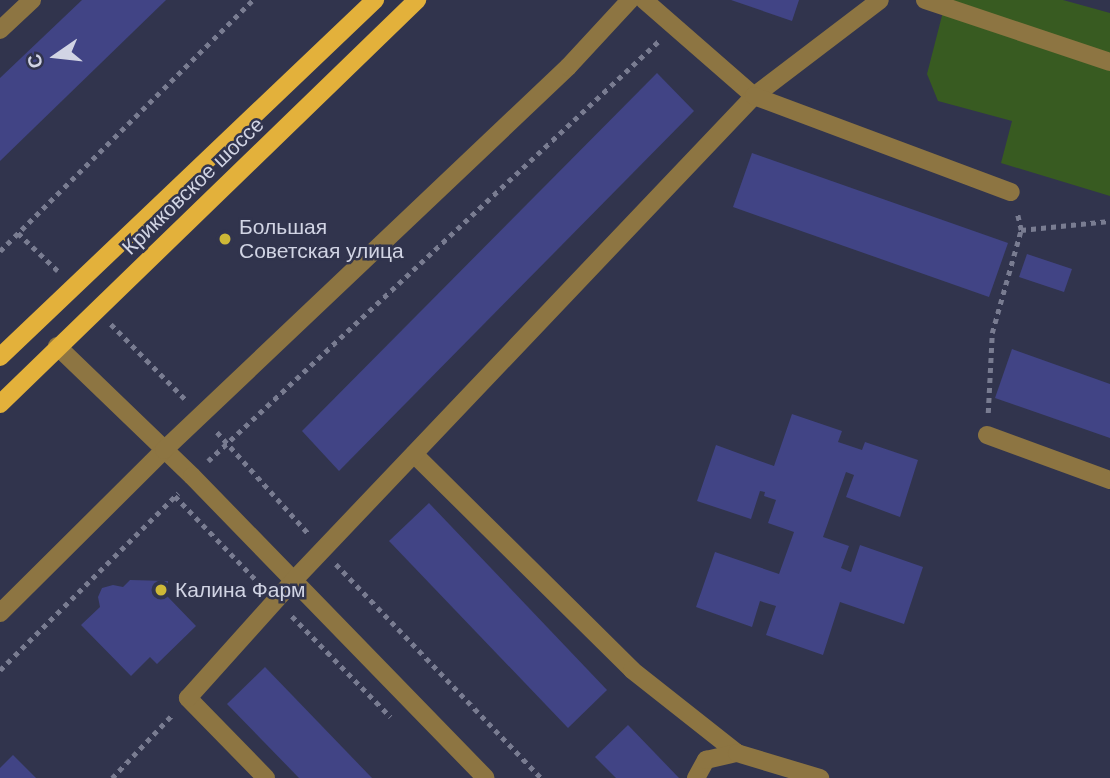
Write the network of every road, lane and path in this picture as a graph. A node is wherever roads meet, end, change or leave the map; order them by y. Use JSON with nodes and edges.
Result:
{"nodes":[{"id":1,"x":32,"y":0,"type":"edge"},
{"id":2,"x":253,"y":0,"type":"edge"},
{"id":3,"x":375,"y":0,"type":"edge"},
{"id":4,"x":417,"y":0,"type":"edge"},
{"id":5,"x":630,"y":0,"type":"edge"},
{"id":6,"x":643,"y":0,"type":"edge"},
{"id":7,"x":880,"y":0,"type":"edge"},
{"id":8,"x":925,"y":0,"type":"edge"},
{"id":9,"x":675,"y":27,"type":"junction"},
{"id":10,"x":0,"y":30,"type":"edge"},
{"id":11,"x":1110,"y":62,"type":"edge"},
{"id":12,"x":754,"y":96,"type":"junction"},
{"id":13,"x":1012,"y":192,"type":"dead end"},
{"id":14,"x":1110,"y":220,"type":"edge"},
{"id":15,"x":0,"y":251,"type":"edge"},
{"id":16,"x":97,"y":310,"type":"junction"},
{"id":17,"x":57,"y":346,"type":"junction"},
{"id":18,"x":0,"y":357,"type":"edge"},
{"id":19,"x":0,"y":404,"type":"edge"},
{"id":20,"x":201,"y":415,"type":"junction"},
{"id":21,"x":987,"y":435,"type":"joint"},
{"id":22,"x":226,"y":443,"type":"junction"},
{"id":23,"x":164,"y":450,"type":"junction"},
{"id":24,"x":414,"y":454,"type":"junction"},
{"id":25,"x":192,"y":477,"type":"junction"},
{"id":26,"x":1110,"y":480,"type":"edge"},
{"id":27,"x":175,"y":496,"type":"junction"},
{"id":28,"x":323,"y":550,"type":"junction"},
{"id":29,"x":293,"y":581,"type":"junction"},
{"id":30,"x":276,"y":600,"type":"junction"},
{"id":31,"x":0,"y":613,"type":"edge"},
{"id":32,"x":0,"y":670,"type":"edge"},
{"id":33,"x":188,"y":698,"type":"junction"},
{"id":34,"x":393,"y":719,"type":"dead end"},
{"id":35,"x":737,"y":753,"type":"junction"},
{"id":36,"x":112,"y":778,"type":"edge"},
{"id":37,"x":267,"y":778,"type":"edge"},
{"id":38,"x":486,"y":778,"type":"edge"},
{"id":39,"x":541,"y":778,"type":"edge"},
{"id":40,"x":696,"y":778,"type":"edge"},
{"id":41,"x":820,"y":778,"type":"edge"}],
"edges":[{"from":1,"to":10,"type":"street"},
{"from":2,"to":15,"type":"path"},
{"from":3,"to":18,"type":"main road"},
{"from":4,"to":16,"type":"main road","name":"Крикковское шоссе"},
{"from":5,"to":20,"type":"street"},
{"from":6,"to":9,"type":"street"},
{"from":7,"to":12,"type":"street"},
{"from":8,"to":11,"type":"street"},
{"from":9,"to":12,"type":"street"},
{"from":9,"to":22,"type":"path"},
{"from":12,"to":13,"type":"street"},
{"from":12,"to":24,"type":"street"},
{"from":14,"to":21,"type":"path"},
{"from":16,"to":17,"type":"main road","name":"Крикковское шоссе"},
{"from":16,"to":20,"type":"path"},
{"from":17,"to":19,"type":"main road","name":"Крикковское шоссе"},
{"from":17,"to":23,"type":"street"},
{"from":20,"to":22,"type":"path"},
{"from":20,"to":23,"type":"street"},
{"from":21,"to":26,"type":"street"},
{"from":22,"to":25,"type":"path"},
{"from":22,"to":28,"type":"path"},
{"from":23,"to":25,"type":"street"},
{"from":23,"to":31,"type":"street"},
{"from":24,"to":28,"type":"street"},
{"from":24,"to":35,"type":"street"},
{"from":25,"to":27,"type":"path"},
{"from":25,"to":29,"type":"street"},
{"from":27,"to":30,"type":"path"},
{"from":27,"to":32,"type":"path"},
{"from":28,"to":29,"type":"street"},
{"from":28,"to":39,"type":"path"},
{"from":29,"to":30,"type":"street"},
{"from":29,"to":38,"type":"street"},
{"from":30,"to":33,"type":"street"},
{"from":30,"to":34,"type":"path"},
{"from":33,"to":36,"type":"path"},
{"from":33,"to":37,"type":"street"},
{"from":35,"to":40,"type":"street"},
{"from":35,"to":41,"type":"street"}]}
